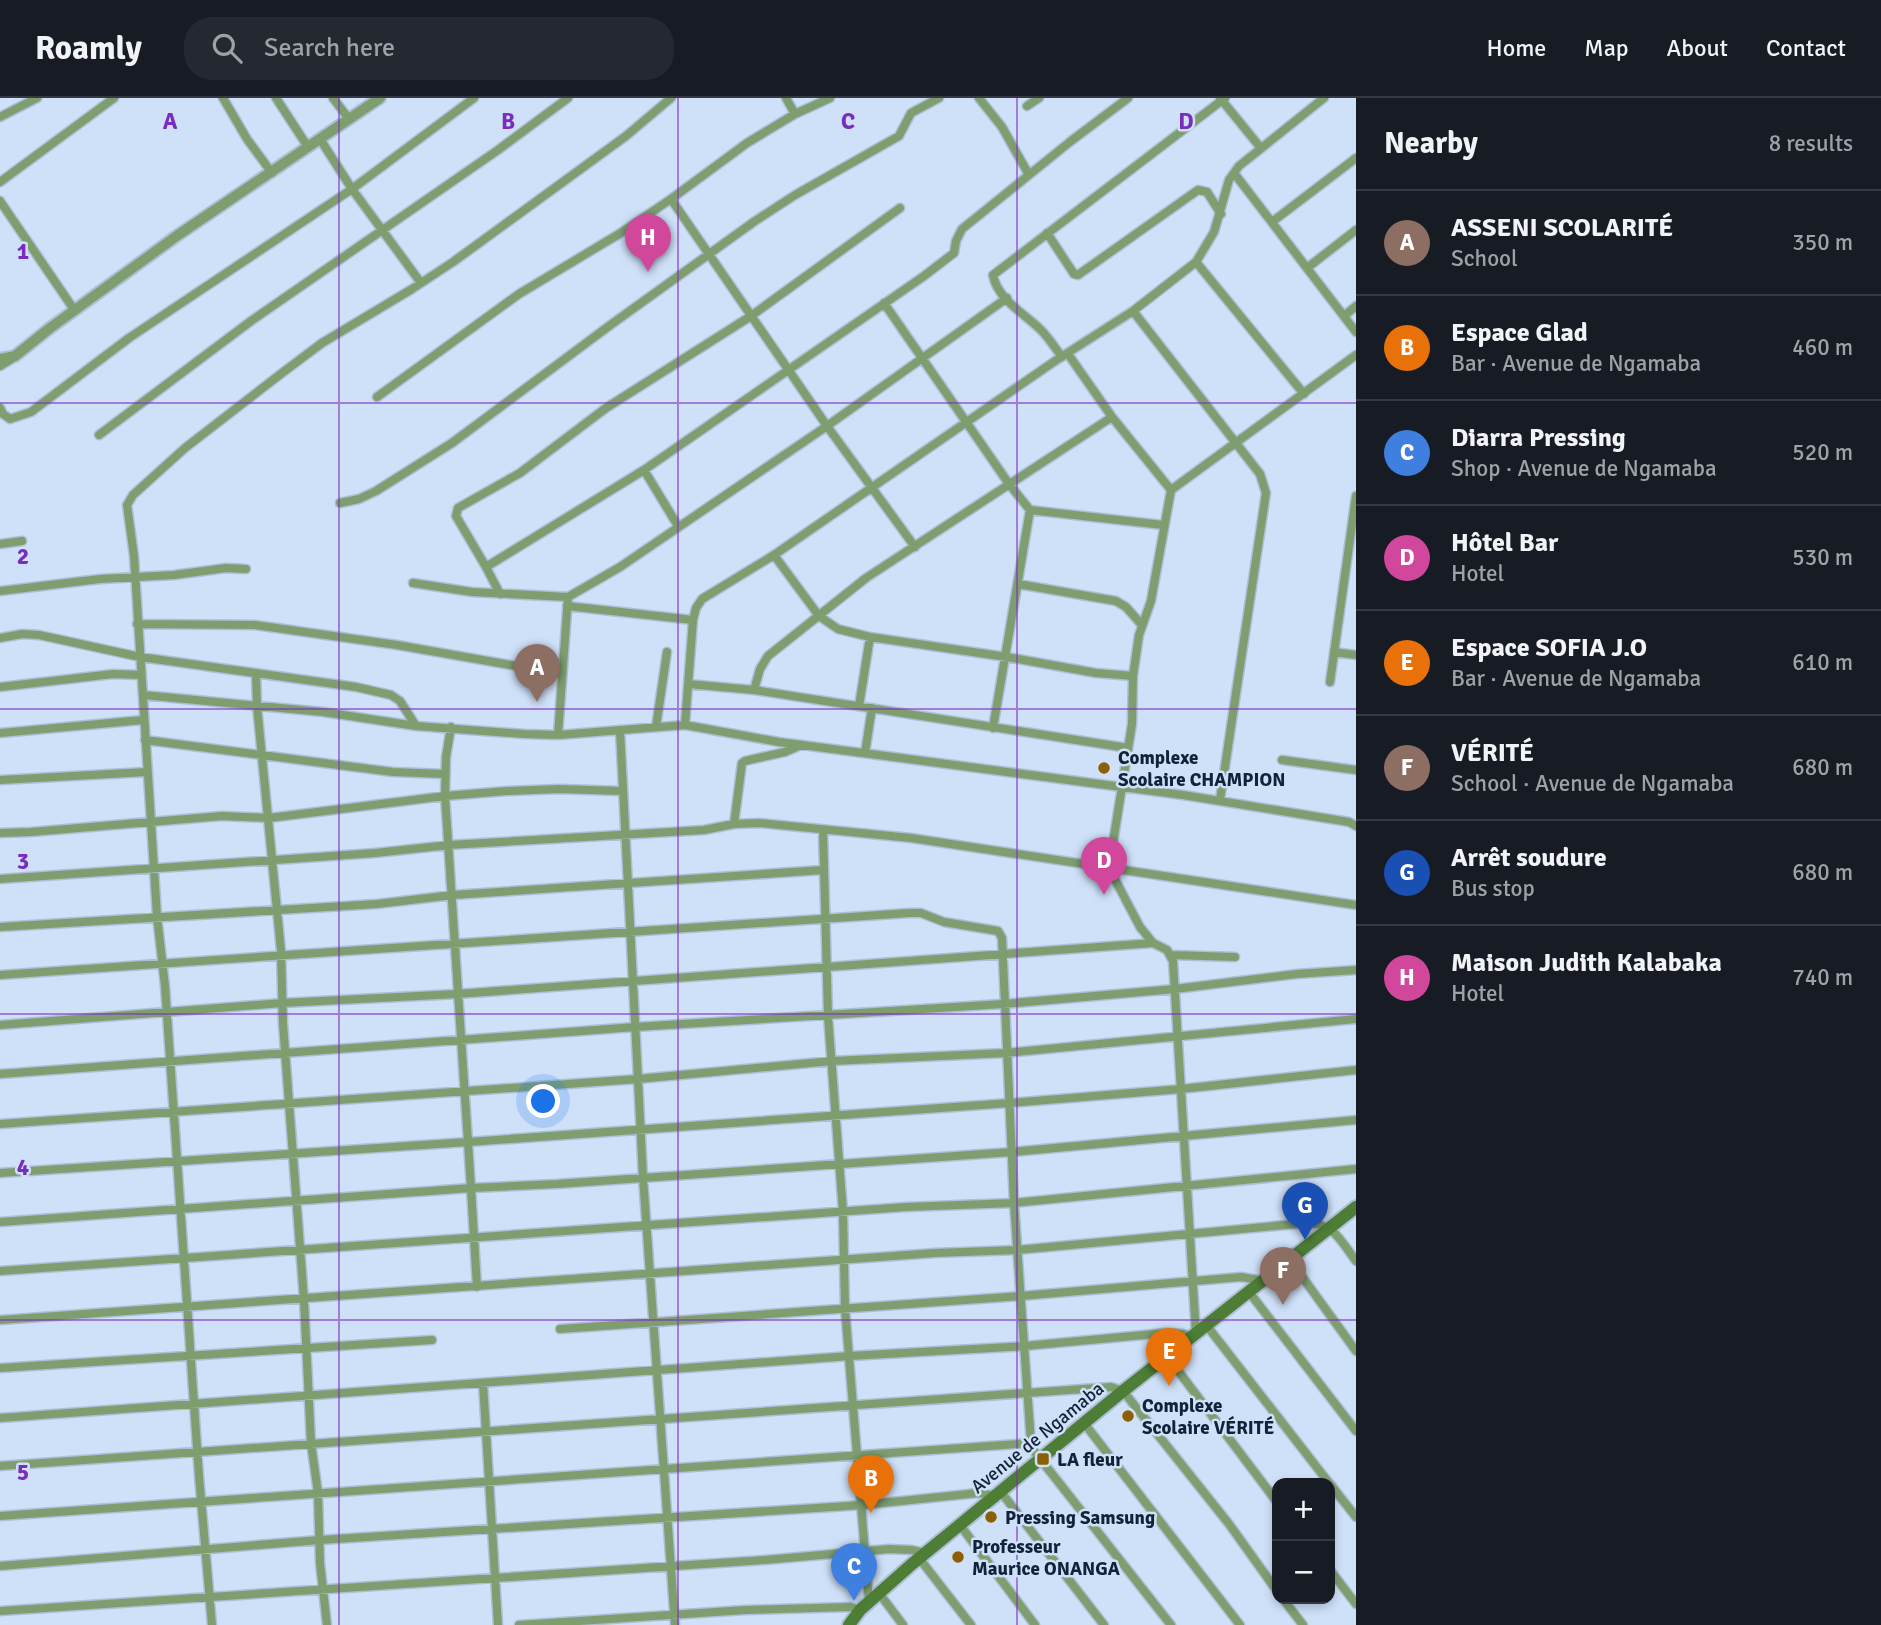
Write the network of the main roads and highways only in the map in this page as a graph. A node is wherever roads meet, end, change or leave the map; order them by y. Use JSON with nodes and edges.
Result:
{"nodes":[{"id":1,"x":1356,"y":1207,"type":"edge"},
{"id":2,"x":849,"y":1625,"type":"edge"}],
"edges":[{"from":1,"to":2,"type":"main road","name":"Avenue de Ngamaba"}]}
